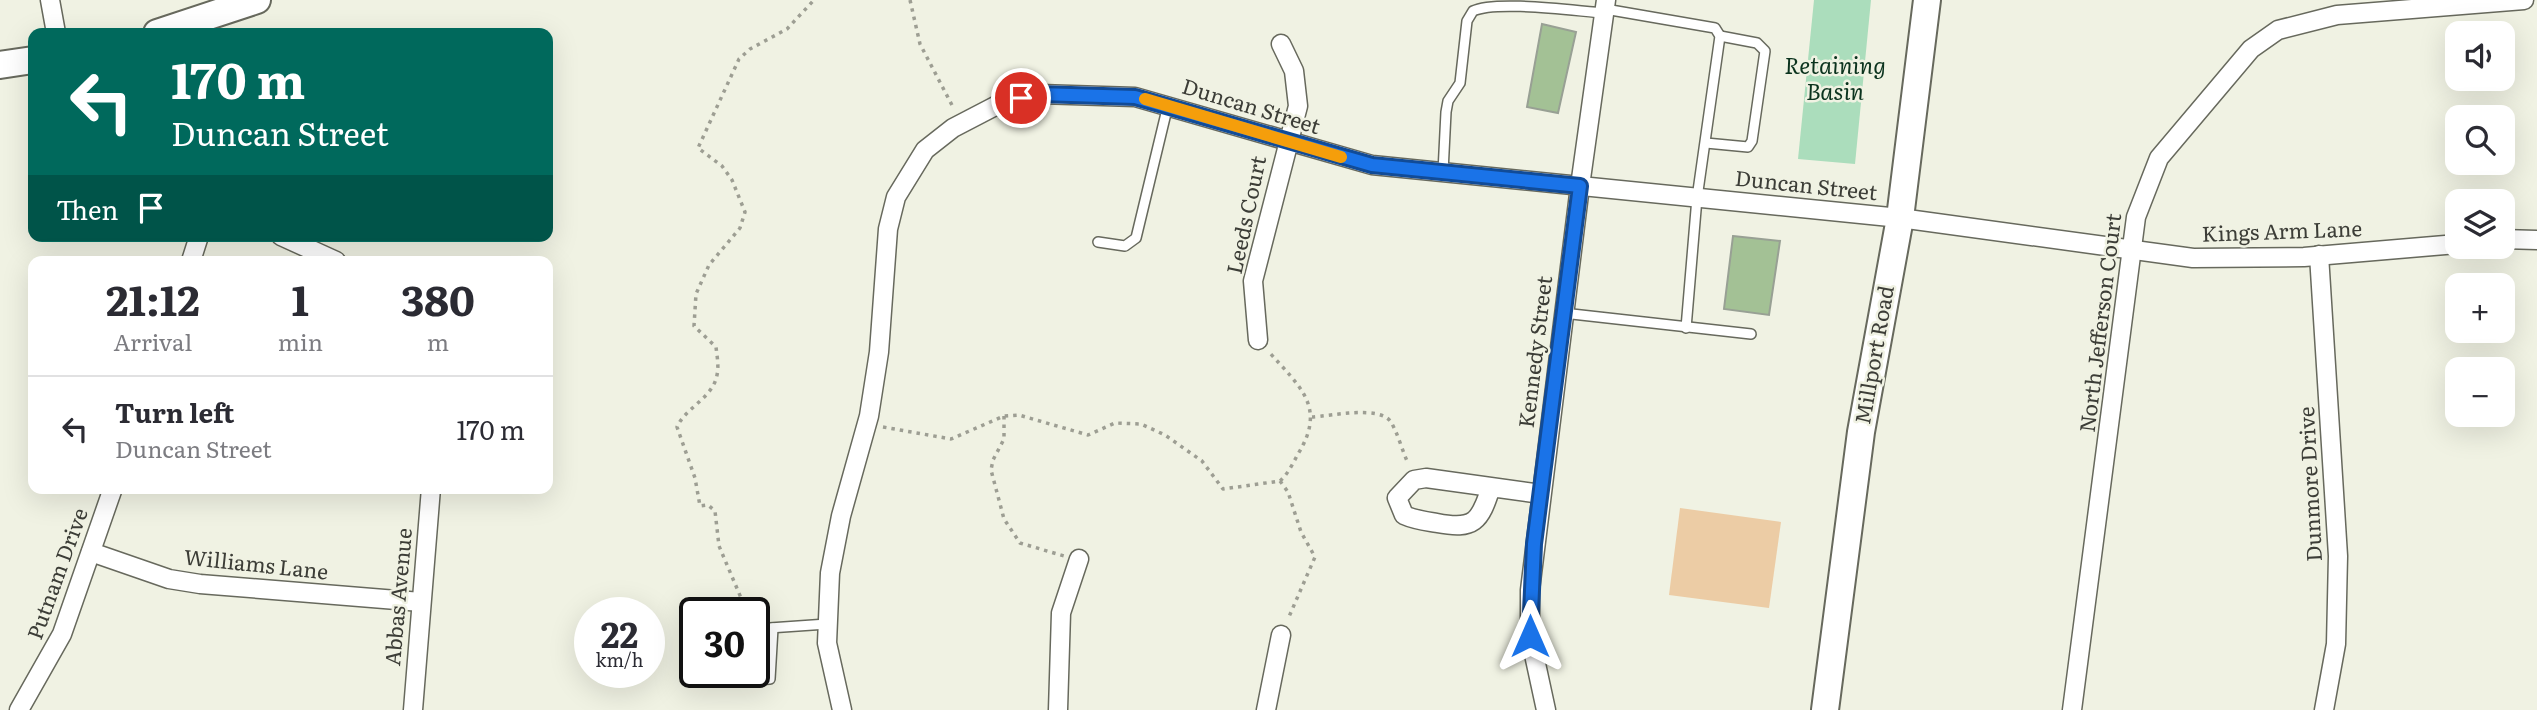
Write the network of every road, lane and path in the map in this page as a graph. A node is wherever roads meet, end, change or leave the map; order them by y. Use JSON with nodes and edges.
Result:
{"nodes":[{"id":1,"x":50,"y":0,"type":"edge"},
{"id":2,"x":257,"y":0,"type":"edge"},
{"id":3,"x":814,"y":0,"type":"edge"},
{"id":4,"x":910,"y":0,"type":"edge"},
{"id":5,"x":1927,"y":0,"type":"edge"},
{"id":6,"x":2524,"y":0,"type":"edge"},
{"id":7,"x":1605,"y":7,"type":"edge"},
{"id":8,"x":55,"y":28,"type":"edge"},
{"id":9,"x":196,"y":28,"type":"edge"},
{"id":10,"x":1720,"y":36,"type":"junction"},
{"id":11,"x":1281,"y":44,"type":"dead end"},
{"id":12,"x":28,"y":61,"type":"edge"},
{"id":13,"x":0,"y":65,"type":"edge"},
{"id":14,"x":1168,"y":105,"type":"junction"},
{"id":15,"x":964,"y":121,"type":"junction"},
{"id":16,"x":1286,"y":143,"type":"junction"},
{"id":17,"x":1706,"y":143,"type":"junction"},
{"id":18,"x":1443,"y":172,"type":"junction"},
{"id":19,"x":1580,"y":186,"type":"junction"},
{"id":20,"x":1697,"y":198,"type":"junction"},
{"id":21,"x":1900,"y":218,"type":"junction"},
{"id":22,"x":2515,"y":239,"type":"edge"},
{"id":23,"x":2537,"y":240,"type":"edge"},
{"id":24,"x":294,"y":242,"type":"edge"},
{"id":25,"x":1098,"y":242,"type":"dead end"},
{"id":26,"x":2445,"y":245,"type":"edge"},
{"id":27,"x":2134,"y":250,"type":"junction"},
{"id":28,"x":2319,"y":255,"type":"junction"},
{"id":29,"x":325,"y":256,"type":"edge"},
{"id":30,"x":1563,"y":313,"type":"junction"},
{"id":31,"x":1686,"y":328,"type":"junction"},
{"id":32,"x":1751,"y":334,"type":"dead end"},
{"id":33,"x":1258,"y":340,"type":"joint"},
{"id":34,"x":1004,"y":416,"type":"junction"},
{"id":35,"x":1312,"y":417,"type":"junction"},
{"id":36,"x":867,"y":424,"type":"junction"},
{"id":37,"x":1414,"y":480,"type":"junction"},
{"id":38,"x":1280,"y":481,"type":"junction"},
{"id":39,"x":1491,"y":487,"type":"junction"},
{"id":40,"x":111,"y":494,"type":"edge"},
{"id":41,"x":430,"y":494,"type":"edge"},
{"id":42,"x":1541,"y":494,"type":"junction"},
{"id":43,"x":91,"y":552,"type":"junction"},
{"id":44,"x":1079,"y":559,"type":"joint"},
{"id":45,"x":741,"y":597,"type":"edge"},
{"id":46,"x":421,"y":602,"type":"junction"},
{"id":47,"x":827,"y":624,"type":"junction"},
{"id":48,"x":770,"y":628,"type":"edge"},
{"id":49,"x":773,"y":628,"type":"junction"},
{"id":50,"x":1281,"y":635,"type":"joint"},
{"id":51,"x":770,"y":677,"type":"edge"},
{"id":52,"x":19,"y":710,"type":"edge"},
{"id":53,"x":413,"y":710,"type":"edge"},
{"id":54,"x":842,"y":710,"type":"edge"},
{"id":55,"x":1058,"y":710,"type":"edge"},
{"id":56,"x":1266,"y":710,"type":"edge"},
{"id":57,"x":1546,"y":710,"type":"edge"},
{"id":58,"x":1825,"y":710,"type":"edge"},
{"id":59,"x":2072,"y":710,"type":"edge"},
{"id":60,"x":2324,"y":710,"type":"edge"}],
"edges":[{"from":1,"to":8,"type":"street"},
{"from":2,"to":9,"type":"main road"},
{"from":3,"to":45,"type":"path"},
{"from":4,"to":15,"type":"path"},
{"from":5,"to":21,"type":"main road","name":"Millport Road"},
{"from":6,"to":27,"type":"street","name":"North Jefferson Court"},
{"from":7,"to":10,"type":"lane"},
{"from":7,"to":18,"type":"lane"},
{"from":7,"to":19,"type":"street","name":"Kennedy Street"},
{"from":10,"to":17,"type":"lane"},
{"from":10,"to":17,"type":"lane"},
{"from":11,"to":16,"type":"street","name":"Leeds Court"},
{"from":12,"to":13,"type":"main road"},
{"from":14,"to":15,"type":"street","name":"Duncan Street"},
{"from":14,"to":16,"type":"street","name":"Duncan Street"},
{"from":14,"to":25,"type":"lane"},
{"from":15,"to":36,"type":"street","name":"Duncan Street"},
{"from":16,"to":18,"type":"street","name":"Duncan Street"},
{"from":16,"to":33,"type":"street","name":"Leeds Court"},
{"from":17,"to":20,"type":"lane"},
{"from":18,"to":19,"type":"street","name":"Duncan Street"},
{"from":19,"to":20,"type":"street","name":"Duncan Street"},
{"from":19,"to":30,"type":"street","name":"Kennedy Street"},
{"from":20,"to":21,"type":"street","name":"Duncan Street"},
{"from":20,"to":31,"type":"lane"},
{"from":21,"to":27,"type":"street","name":"Kings Arm Lane"},
{"from":21,"to":58,"type":"main road","name":"Millport Road"},
{"from":22,"to":23,"type":"street"},
{"from":24,"to":29,"type":"street"},
{"from":26,"to":28,"type":"street","name":"Kings Arm Lane"},
{"from":27,"to":28,"type":"street","name":"Kings Arm Lane"},
{"from":27,"to":59,"type":"street","name":"North Jefferson Court"},
{"from":28,"to":60,"type":"street","name":"Dunmore Drive"},
{"from":30,"to":31,"type":"lane"},
{"from":30,"to":42,"type":"street","name":"Kennedy Street"},
{"from":31,"to":32,"type":"lane"},
{"from":33,"to":35,"type":"path"},
{"from":34,"to":36,"type":"path"},
{"from":34,"to":38,"type":"path"},
{"from":34,"to":44,"type":"path"},
{"from":35,"to":37,"type":"path"},
{"from":35,"to":38,"type":"path"},
{"from":36,"to":47,"type":"street","name":"Duncan Street"},
{"from":37,"to":39,"type":"street"},
{"from":37,"to":39,"type":"street"},
{"from":38,"to":50,"type":"path"},
{"from":39,"to":42,"type":"street"},
{"from":40,"to":43,"type":"street","name":"Putnam Drive"},
{"from":41,"to":46,"type":"street","name":"Abbas Avenue"},
{"from":42,"to":57,"type":"street","name":"Kennedy Street"},
{"from":43,"to":46,"type":"street","name":"Williams Lane"},
{"from":43,"to":52,"type":"street","name":"Putnam Drive"},
{"from":44,"to":55,"type":"street"},
{"from":46,"to":53,"type":"street","name":"Abbas Avenue"},
{"from":47,"to":49,"type":"lane"},
{"from":47,"to":54,"type":"street","name":"Duncan Street"},
{"from":48,"to":49,"type":"lane"},
{"from":49,"to":51,"type":"lane"},
{"from":50,"to":56,"type":"street"}]}
